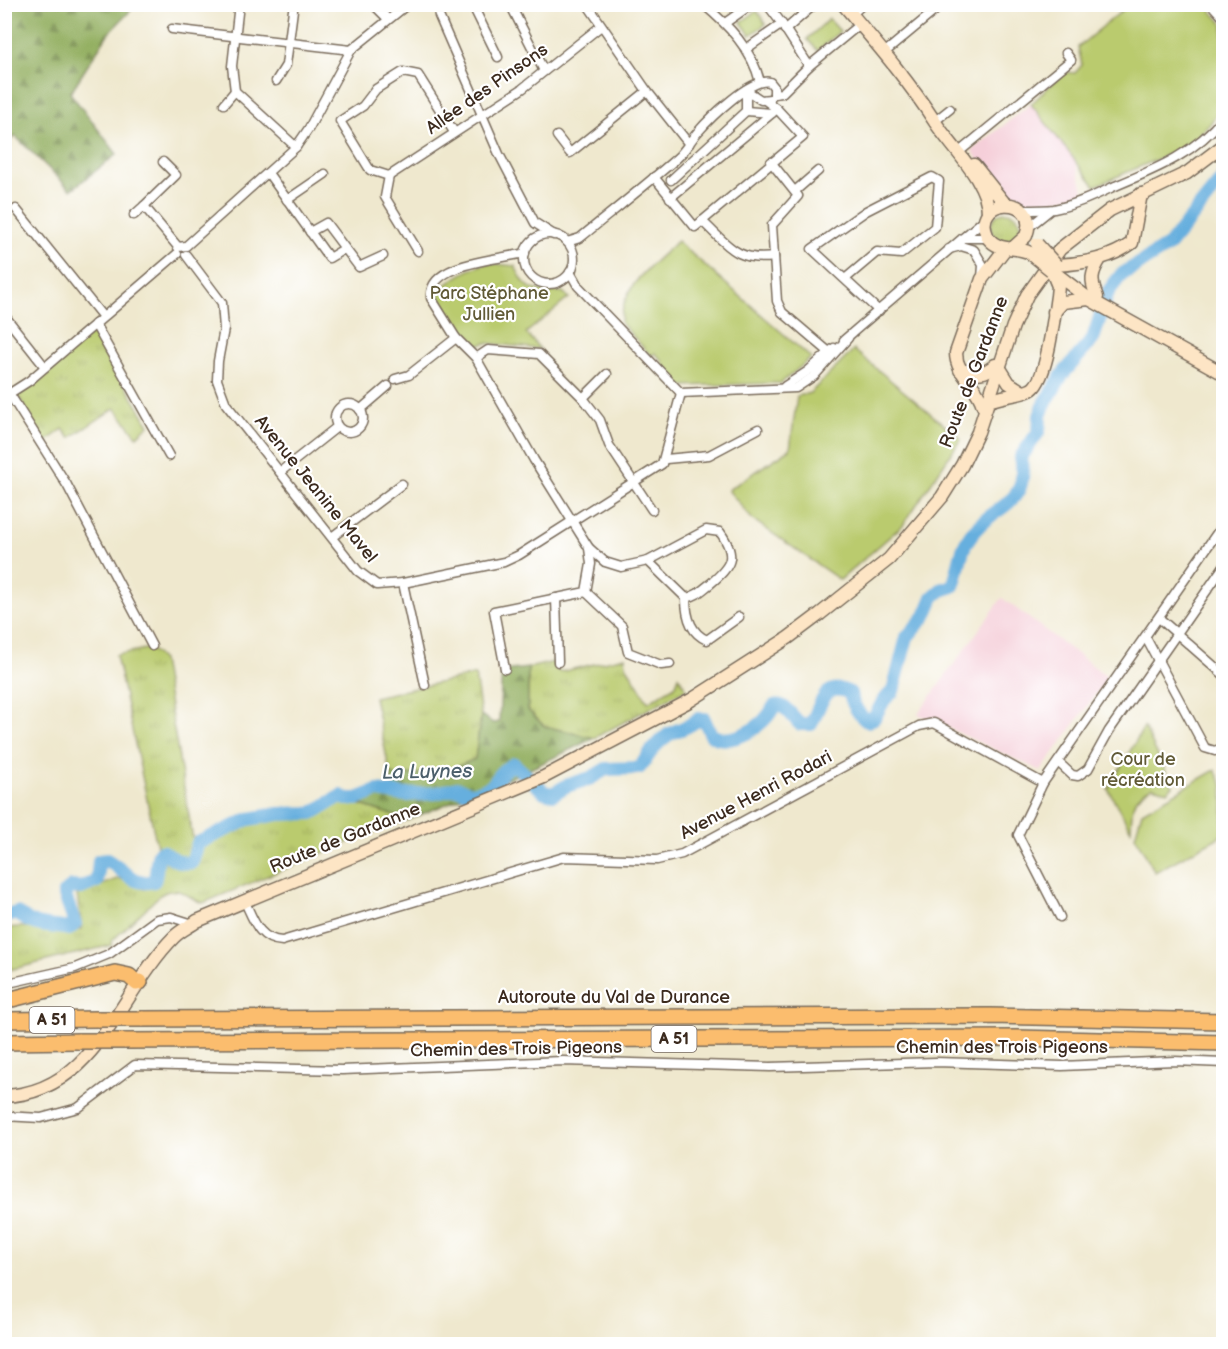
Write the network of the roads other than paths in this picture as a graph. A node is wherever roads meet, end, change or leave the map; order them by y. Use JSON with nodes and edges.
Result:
{"nodes":[{"id":1,"x":239,"y":4,"type":"edge"},
{"id":2,"x":373,"y":4,"type":"edge"},
{"id":3,"x":408,"y":4,"type":"edge"},
{"id":4,"x":428,"y":4,"type":"edge"},
{"id":5,"x":437,"y":4,"type":"edge"},
{"id":6,"x":472,"y":4,"type":"edge"},
{"id":7,"x":510,"y":4,"type":"edge"},
{"id":8,"x":587,"y":4,"type":"edge"},
{"id":9,"x":703,"y":4,"type":"edge"},
{"id":10,"x":752,"y":4,"type":"edge"},
{"id":11,"x":767,"y":4,"type":"edge"},
{"id":12,"x":814,"y":4,"type":"edge"},
{"id":13,"x":862,"y":4,"type":"edge"},
{"id":14,"x":944,"y":4,"type":"edge"},
{"id":15,"x":1211,"y":4,"type":"edge"},
{"id":16,"x":293,"y":10,"type":"dead end"},
{"id":17,"x":439,"y":16,"type":"junction"},
{"id":18,"x":387,"y":18,"type":"junction"},
{"id":19,"x":855,"y":18,"type":"edge"},
{"id":20,"x":1224,"y":18,"type":"edge"},
{"id":21,"x":725,"y":23,"type":"junction"},
{"id":22,"x":601,"y":26,"type":"junction"},
{"id":23,"x":784,"y":27,"type":"junction"},
{"id":24,"x":172,"y":29,"type":"dead end"},
{"id":25,"x":235,"y":36,"type":"junction"},
{"id":26,"x":290,"y":41,"type":"junction"},
{"id":27,"x":746,"y":49,"type":"junction"},
{"id":28,"x":351,"y":50,"type":"junction"},
{"id":29,"x":884,"y":53,"type":"junction"},
{"id":30,"x":1066,"y":53,"type":"dead end"},
{"id":31,"x":498,"y":57,"type":"dead end"},
{"id":32,"x":812,"y":64,"type":"junction"},
{"id":33,"x":544,"y":71,"type":"junction"},
{"id":34,"x":276,"y":81,"type":"dead end"},
{"id":35,"x":760,"y":81,"type":"junction"},
{"id":36,"x":746,"y":90,"type":"junction"},
{"id":37,"x":235,"y":91,"type":"junction"},
{"id":38,"x":646,"y":91,"type":"junction"},
{"id":39,"x":774,"y":92,"type":"junction"},
{"id":40,"x":756,"y":95,"type":"junction"},
{"id":41,"x":765,"y":100,"type":"junction"},
{"id":42,"x":224,"y":104,"type":"dead end"},
{"id":43,"x":950,"y":109,"type":"dead end"},
{"id":44,"x":746,"y":111,"type":"junction"},
{"id":45,"x":775,"y":111,"type":"junction"},
{"id":46,"x":482,"y":116,"type":"junction"},
{"id":47,"x":1224,"y":117,"type":"edge"},
{"id":48,"x":937,"y":120,"type":"junction"},
{"id":49,"x":454,"y":132,"type":"junction"},
{"id":50,"x":557,"y":136,"type":"dead end"},
{"id":51,"x":1224,"y":138,"type":"edge"},
{"id":52,"x":689,"y":144,"type":"junction"},
{"id":53,"x":1224,"y":145,"type":"edge"},
{"id":54,"x":296,"y":147,"type":"junction"},
{"id":55,"x":960,"y":151,"type":"junction"},
{"id":56,"x":163,"y":162,"type":"dead end"},
{"id":57,"x":771,"y":162,"type":"junction"},
{"id":58,"x":818,"y":171,"type":"dead end"},
{"id":59,"x":268,"y":173,"type":"junction"},
{"id":60,"x":325,"y":174,"type":"dead end"},
{"id":61,"x":388,"y":176,"type":"junction"},
{"id":62,"x":654,"y":177,"type":"junction"},
{"id":63,"x":671,"y":180,"type":"dead end"},
{"id":64,"x":795,"y":191,"type":"junction"},
{"id":65,"x":1141,"y":194,"type":"junction"},
{"id":66,"x":670,"y":198,"type":"junction"},
{"id":67,"x":287,"y":200,"type":"junction"},
{"id":68,"x":1005,"y":204,"type":"junction"},
{"id":69,"x":144,"y":206,"type":"junction"},
{"id":70,"x":1055,"y":208,"type":"junction"},
{"id":71,"x":16,"y":209,"type":"dead end"},
{"id":72,"x":1022,"y":210,"type":"junction"},
{"id":73,"x":1110,"y":210,"type":"junction"},
{"id":74,"x":134,"y":214,"type":"dead end"},
{"id":75,"x":987,"y":216,"type":"junction"},
{"id":76,"x":702,"y":221,"type":"junction"},
{"id":77,"x":536,"y":223,"type":"junction"},
{"id":78,"x":1029,"y":229,"type":"junction"},
{"id":79,"x":1136,"y":230,"type":"junction"},
{"id":80,"x":310,"y":232,"type":"junction"},
{"id":81,"x":554,"y":235,"type":"junction"},
{"id":82,"x":580,"y":238,"type":"junction"},
{"id":83,"x":534,"y":239,"type":"junction"},
{"id":84,"x":959,"y":239,"type":"junction"},
{"id":85,"x":989,"y":240,"type":"junction"},
{"id":86,"x":567,"y":242,"type":"junction"},
{"id":87,"x":1010,"y":248,"type":"junction"},
{"id":88,"x":1034,"y":248,"type":"junction"},
{"id":89,"x":344,"y":249,"type":"junction"},
{"id":90,"x":949,"y":249,"type":"junction"},
{"id":91,"x":182,"y":251,"type":"junction"},
{"id":92,"x":418,"y":251,"type":"dead end"},
{"id":93,"x":525,"y":254,"type":"junction"},
{"id":94,"x":383,"y":256,"type":"dead end"},
{"id":95,"x":574,"y":257,"type":"junction"},
{"id":96,"x":774,"y":257,"type":"junction"},
{"id":97,"x":509,"y":258,"type":"junction"},
{"id":98,"x":1100,"y":259,"type":"junction"},
{"id":99,"x":526,"y":266,"type":"junction"},
{"id":100,"x":1054,"y":267,"type":"junction"},
{"id":101,"x":570,"y":272,"type":"junction"},
{"id":102,"x":985,"y":274,"type":"junction"},
{"id":103,"x":845,"y":279,"type":"junction"},
{"id":104,"x":556,"y":283,"type":"junction"},
{"id":105,"x":578,"y":286,"type":"junction"},
{"id":106,"x":1093,"y":299,"type":"junction"},
{"id":107,"x":879,"y":311,"type":"junction"},
{"id":108,"x":1054,"y":312,"type":"junction"},
{"id":109,"x":1117,"y":312,"type":"junction"},
{"id":110,"x":4,"y":315,"type":"edge"},
{"id":111,"x":103,"y":317,"type":"junction"},
{"id":112,"x":95,"y":324,"type":"junction"},
{"id":113,"x":456,"y":338,"type":"junction"},
{"id":114,"x":848,"y":338,"type":"junction"},
{"id":115,"x":829,"y":352,"type":"junction"},
{"id":116,"x":476,"y":358,"type":"junction"},
{"id":117,"x":997,"y":366,"type":"junction"},
{"id":118,"x":45,"y":367,"type":"junction"},
{"id":119,"x":1224,"y":368,"type":"edge"},
{"id":120,"x":960,"y":369,"type":"junction"},
{"id":121,"x":607,"y":374,"type":"dead end"},
{"id":122,"x":1224,"y":374,"type":"edge"},
{"id":123,"x":395,"y":379,"type":"dead end"},
{"id":124,"x":388,"y":386,"type":"dead end"},
{"id":125,"x":782,"y":388,"type":"junction"},
{"id":126,"x":1023,"y":392,"type":"junction"},
{"id":127,"x":681,"y":393,"type":"junction"},
{"id":128,"x":7,"y":395,"type":"edge"},
{"id":129,"x":583,"y":398,"type":"junction"},
{"id":130,"x":986,"y":403,"type":"junction"},
{"id":131,"x":360,"y":410,"type":"junction"},
{"id":132,"x":337,"y":427,"type":"junction"},
{"id":133,"x":758,"y":429,"type":"dead end"},
{"id":134,"x":170,"y":456,"type":"dead end"},
{"id":135,"x":666,"y":459,"type":"junction"},
{"id":136,"x":280,"y":472,"type":"junction"},
{"id":137,"x":632,"y":483,"type":"junction"},
{"id":138,"x":402,"y":484,"type":"dead end"},
{"id":139,"x":652,"y":510,"type":"dead end"},
{"id":140,"x":571,"y":521,"type":"junction"},
{"id":141,"x":1224,"y":523,"type":"edge"},
{"id":142,"x":332,"y":537,"type":"junction"},
{"id":143,"x":589,"y":548,"type":"junction"},
{"id":144,"x":648,"y":561,"type":"junction"},
{"id":145,"x":1224,"y":566,"type":"edge"},
{"id":146,"x":403,"y":583,"type":"junction"},
{"id":147,"x":586,"y":592,"type":"junction"},
{"id":148,"x":556,"y":598,"type":"junction"},
{"id":149,"x":686,"y":598,"type":"junction"},
{"id":150,"x":739,"y":617,"type":"dead end"},
{"id":151,"x":1159,"y":618,"type":"junction"},
{"id":152,"x":1178,"y":633,"type":"junction"},
{"id":153,"x":1146,"y":638,"type":"junction"},
{"id":154,"x":152,"y":646,"type":"dead end"},
{"id":155,"x":1158,"y":658,"type":"junction"},
{"id":156,"x":558,"y":662,"type":"dead end"},
{"id":157,"x":670,"y":664,"type":"dead end"},
{"id":158,"x":505,"y":669,"type":"dead end"},
{"id":159,"x":1224,"y":675,"type":"edge"},
{"id":160,"x":425,"y":685,"type":"dead end"},
{"id":161,"x":1224,"y":747,"type":"edge"},
{"id":162,"x":1058,"y":762,"type":"junction"},
{"id":163,"x":1043,"y":783,"type":"junction"},
{"id":164,"x":244,"y":900,"type":"junction"},
{"id":165,"x":1060,"y":917,"type":"dead end"},
{"id":166,"x":193,"y":924,"type":"junction"},
{"id":167,"x":136,"y":980,"type":"junction"},
{"id":168,"x":4,"y":984,"type":"edge"},
{"id":169,"x":132,"y":996,"type":"joint"},
{"id":170,"x":4,"y":1001,"type":"edge"},
{"id":171,"x":4,"y":1020,"type":"edge"},
{"id":172,"x":1224,"y":1021,"type":"edge"},
{"id":173,"x":4,"y":1042,"type":"edge"},
{"id":174,"x":1224,"y":1043,"type":"edge"},
{"id":175,"x":1224,"y":1063,"type":"edge"},
{"id":176,"x":4,"y":1096,"type":"edge"},
{"id":177,"x":4,"y":1116,"type":"edge"}],
"edges":[{"from":1,"to":25,"type":"street"},
{"from":2,"to":18,"type":"street"},
{"from":3,"to":18,"type":"street"},
{"from":4,"to":17,"type":"street"},
{"from":5,"to":17,"type":"street"},
{"from":6,"to":31,"type":"street"},
{"from":7,"to":33,"type":"street"},
{"from":8,"to":22,"type":"street"},
{"from":9,"to":21,"type":"street"},
{"from":10,"to":21,"type":"street"},
{"from":11,"to":23,"type":"street"},
{"from":12,"to":23,"type":"street"},
{"from":13,"to":19,"type":"street"},
{"from":14,"to":29,"type":"street"},
{"from":15,"to":20,"type":"street"},
{"from":16,"to":26,"type":"street"},
{"from":17,"to":46,"type":"street"},
{"from":18,"to":28,"type":"street"},
{"from":19,"to":29,"type":"main road"},
{"from":19,"to":32,"type":"street"},
{"from":21,"to":27,"type":"street"},
{"from":22,"to":33,"type":"street","name":"Allée des Pinsons"},
{"from":22,"to":38,"type":"street"},
{"from":23,"to":27,"type":"street"},
{"from":23,"to":32,"type":"street"},
{"from":24,"to":25,"type":"street"},
{"from":25,"to":26,"type":"street"},
{"from":25,"to":37,"type":"street"},
{"from":26,"to":28,"type":"street"},
{"from":26,"to":34,"type":"street"},
{"from":27,"to":35,"type":"street"},
{"from":28,"to":54,"type":"street"},
{"from":29,"to":48,"type":"main road"},
{"from":30,"to":55,"type":"street"},
{"from":32,"to":39,"type":"street"},
{"from":33,"to":46,"type":"street","name":"Allée des Pinsons"},
{"from":35,"to":36,"type":"street"},
{"from":35,"to":39,"type":"street"},
{"from":35,"to":40,"type":"street"},
{"from":36,"to":40,"type":"street"},
{"from":36,"to":44,"type":"street"},
{"from":36,"to":52,"type":"street"},
{"from":37,"to":42,"type":"street"},
{"from":37,"to":54,"type":"street"},
{"from":38,"to":50,"type":"street"},
{"from":38,"to":52,"type":"street"},
{"from":39,"to":41,"type":"street"},
{"from":39,"to":45,"type":"street"},
{"from":40,"to":41,"type":"street"},
{"from":41,"to":45,"type":"street"},
{"from":43,"to":48,"type":"street"},
{"from":44,"to":45,"type":"street"},
{"from":44,"to":63,"type":"street"},
{"from":45,"to":57,"type":"street"},
{"from":45,"to":66,"type":"street"},
{"from":46,"to":49,"type":"street","name":"Allée des Pinsons"},
{"from":46,"to":77,"type":"street"},
{"from":47,"to":70,"type":"street"},
{"from":48,"to":55,"type":"main road"},
{"from":49,"to":61,"type":"street","name":"Allée des Pinsons"},
{"from":49,"to":61,"type":"street"},
{"from":51,"to":117,"type":"main road","name":"Route de Gardanne"},
{"from":52,"to":62,"type":"street"},
{"from":53,"to":65,"type":"main road","name":"Route de Gardanne"},
{"from":54,"to":59,"type":"street"},
{"from":55,"to":68,"type":"main road"},
{"from":55,"to":75,"type":"main road"},
{"from":56,"to":69,"type":"street"},
{"from":57,"to":64,"type":"street"},
{"from":57,"to":76,"type":"street"},
{"from":58,"to":64,"type":"street"},
{"from":59,"to":67,"type":"street"},
{"from":59,"to":91,"type":"street"},
{"from":60,"to":67,"type":"street"},
{"from":61,"to":92,"type":"street"},
{"from":62,"to":66,"type":"street"},
{"from":62,"to":82,"type":"street"},
{"from":64,"to":96,"type":"street"},
{"from":65,"to":73,"type":"main road","name":"Route de Gardanne"},
{"from":65,"to":79,"type":"main road"},
{"from":66,"to":76,"type":"street"},
{"from":67,"to":80,"type":"street"},
{"from":68,"to":72,"type":"main road"},
{"from":68,"to":75,"type":"main road"},
{"from":69,"to":74,"type":"street"},
{"from":69,"to":91,"type":"street","name":"Avenue Jeanine Mavel"},
{"from":70,"to":72,"type":"street"},
{"from":70,"to":78,"type":"street"},
{"from":71,"to":111,"type":"street"},
{"from":72,"to":78,"type":"main road"},
{"from":73,"to":79,"type":"main road"},
{"from":73,"to":117,"type":"main road","name":"Route de Gardanne"},
{"from":75,"to":84,"type":"street"},
{"from":75,"to":85,"type":"main road"},
{"from":76,"to":96,"type":"street"},
{"from":77,"to":81,"type":"street"},
{"from":77,"to":83,"type":"street"},
{"from":78,"to":87,"type":"main road"},
{"from":78,"to":88,"type":"main road"},
{"from":79,"to":98,"type":"main road"},
{"from":80,"to":89,"type":"street"},
{"from":80,"to":89,"type":"street"},
{"from":81,"to":83,"type":"street"},
{"from":81,"to":86,"type":"street"},
{"from":82,"to":86,"type":"street"},
{"from":82,"to":95,"type":"street"},
{"from":83,"to":93,"type":"street"},
{"from":84,"to":85,"type":"street"},
{"from":84,"to":90,"type":"street"},
{"from":85,"to":87,"type":"main road"},
{"from":85,"to":102,"type":"main road"},
{"from":86,"to":95,"type":"street"},
{"from":87,"to":88,"type":"main road"},
{"from":87,"to":102,"type":"main road"},
{"from":88,"to":100,"type":"main road","bridge":true},
{"from":89,"to":94,"type":"street"},
{"from":90,"to":102,"type":"street"},
{"from":90,"to":107,"type":"street"},
{"from":91,"to":111,"type":"street"},
{"from":91,"to":136,"type":"street","name":"Avenue Jeanine Mavel"},
{"from":93,"to":97,"type":"street"},
{"from":93,"to":99,"type":"street"},
{"from":95,"to":101,"type":"street"},
{"from":96,"to":115,"type":"street"},
{"from":97,"to":99,"type":"street"},
{"from":97,"to":113,"type":"street"},
{"from":98,"to":100,"type":"main road"},
{"from":98,"to":106,"type":"main road"},
{"from":99,"to":104,"type":"street"},
{"from":100,"to":106,"type":"main road"},
{"from":100,"to":108,"type":"main road"},
{"from":101,"to":104,"type":"street"},
{"from":101,"to":105,"type":"street"},
{"from":102,"to":120,"type":"main road"},
{"from":103,"to":103,"type":"street"},
{"from":103,"to":107,"type":"street"},
{"from":104,"to":105,"type":"street"},
{"from":105,"to":127,"type":"street"},
{"from":106,"to":108,"type":"main road"},
{"from":106,"to":109,"type":"main road"},
{"from":107,"to":114,"type":"street"},
{"from":108,"to":126,"type":"main road"},
{"from":109,"to":119,"type":"main road"},
{"from":109,"to":122,"type":"main road"},
{"from":110,"to":118,"type":"street"},
{"from":111,"to":112,"type":"street"},
{"from":112,"to":118,"type":"street"},
{"from":112,"to":134,"type":"street"},
{"from":113,"to":116,"type":"street"},
{"from":113,"to":123,"type":"street"},
{"from":114,"to":115,"type":"street"},
{"from":114,"to":125,"type":"street"},
{"from":115,"to":125,"type":"street"},
{"from":116,"to":129,"type":"street"},
{"from":116,"to":140,"type":"street"},
{"from":117,"to":120,"type":"main road"},
{"from":117,"to":126,"type":"main road"},
{"from":117,"to":130,"type":"main road","name":"Route de Gardanne"},
{"from":118,"to":128,"type":"street"},
{"from":120,"to":130,"type":"main road"},
{"from":121,"to":129,"type":"street"},
{"from":124,"to":131,"type":"street"},
{"from":125,"to":127,"type":"street"},
{"from":126,"to":130,"type":"main road"},
{"from":127,"to":135,"type":"street"},
{"from":128,"to":154,"type":"street"},
{"from":129,"to":137,"type":"street"},
{"from":130,"to":164,"type":"main road","name":"Route de Gardanne"},
{"from":131,"to":132,"type":"street"},
{"from":131,"to":132,"type":"street"},
{"from":132,"to":136,"type":"street"},
{"from":133,"to":135,"type":"street"},
{"from":135,"to":137,"type":"street","name":"Avenue Jeanine Mavel"},
{"from":136,"to":142,"type":"street","name":"Avenue Jeanine Mavel"},
{"from":137,"to":139,"type":"street"},
{"from":137,"to":140,"type":"street","name":"Avenue Jeanine Mavel"},
{"from":138,"to":142,"type":"street"},
{"from":140,"to":143,"type":"street"},
{"from":140,"to":146,"type":"street","name":"Avenue Jeanine Mavel"},
{"from":141,"to":151,"type":"street"},
{"from":142,"to":146,"type":"street","name":"Avenue Jeanine Mavel"},
{"from":143,"to":144,"type":"street"},
{"from":143,"to":147,"type":"street"},
{"from":144,"to":149,"type":"street"},
{"from":144,"to":149,"type":"street"},
{"from":145,"to":152,"type":"street"},
{"from":146,"to":160,"type":"street"},
{"from":147,"to":148,"type":"street"},
{"from":147,"to":157,"type":"street"},
{"from":148,"to":156,"type":"street"},
{"from":148,"to":158,"type":"street"},
{"from":149,"to":150,"type":"street"},
{"from":151,"to":152,"type":"street"},
{"from":151,"to":153,"type":"street"},
{"from":152,"to":155,"type":"street"},
{"from":152,"to":159,"type":"street"},
{"from":153,"to":155,"type":"street"},
{"from":153,"to":162,"type":"street"},
{"from":155,"to":161,"type":"street"},
{"from":155,"to":162,"type":"street"},
{"from":162,"to":163,"type":"street"},
{"from":163,"to":164,"type":"street","name":"Avenue Henri Rodari"},
{"from":163,"to":165,"type":"street"},
{"from":164,"to":166,"type":"main road","name":"Route de Gardanne"},
{"from":166,"to":167,"type":"main road","name":"Route de Gardanne"},
{"from":166,"to":168,"type":"street"},
{"from":167,"to":169,"type":"highway"},
{"from":167,"to":170,"type":"highway"},
{"from":169,"to":176,"type":"main road"},
{"from":171,"to":172,"type":"highway","name":"Autoroute du Val de Durance","number":"A 51","bridge":true},
{"from":173,"to":174,"type":"highway","number":"A 51","bridge":true},
{"from":175,"to":177,"type":"street","name":"Chemin des Trois Pigeons"}]}
